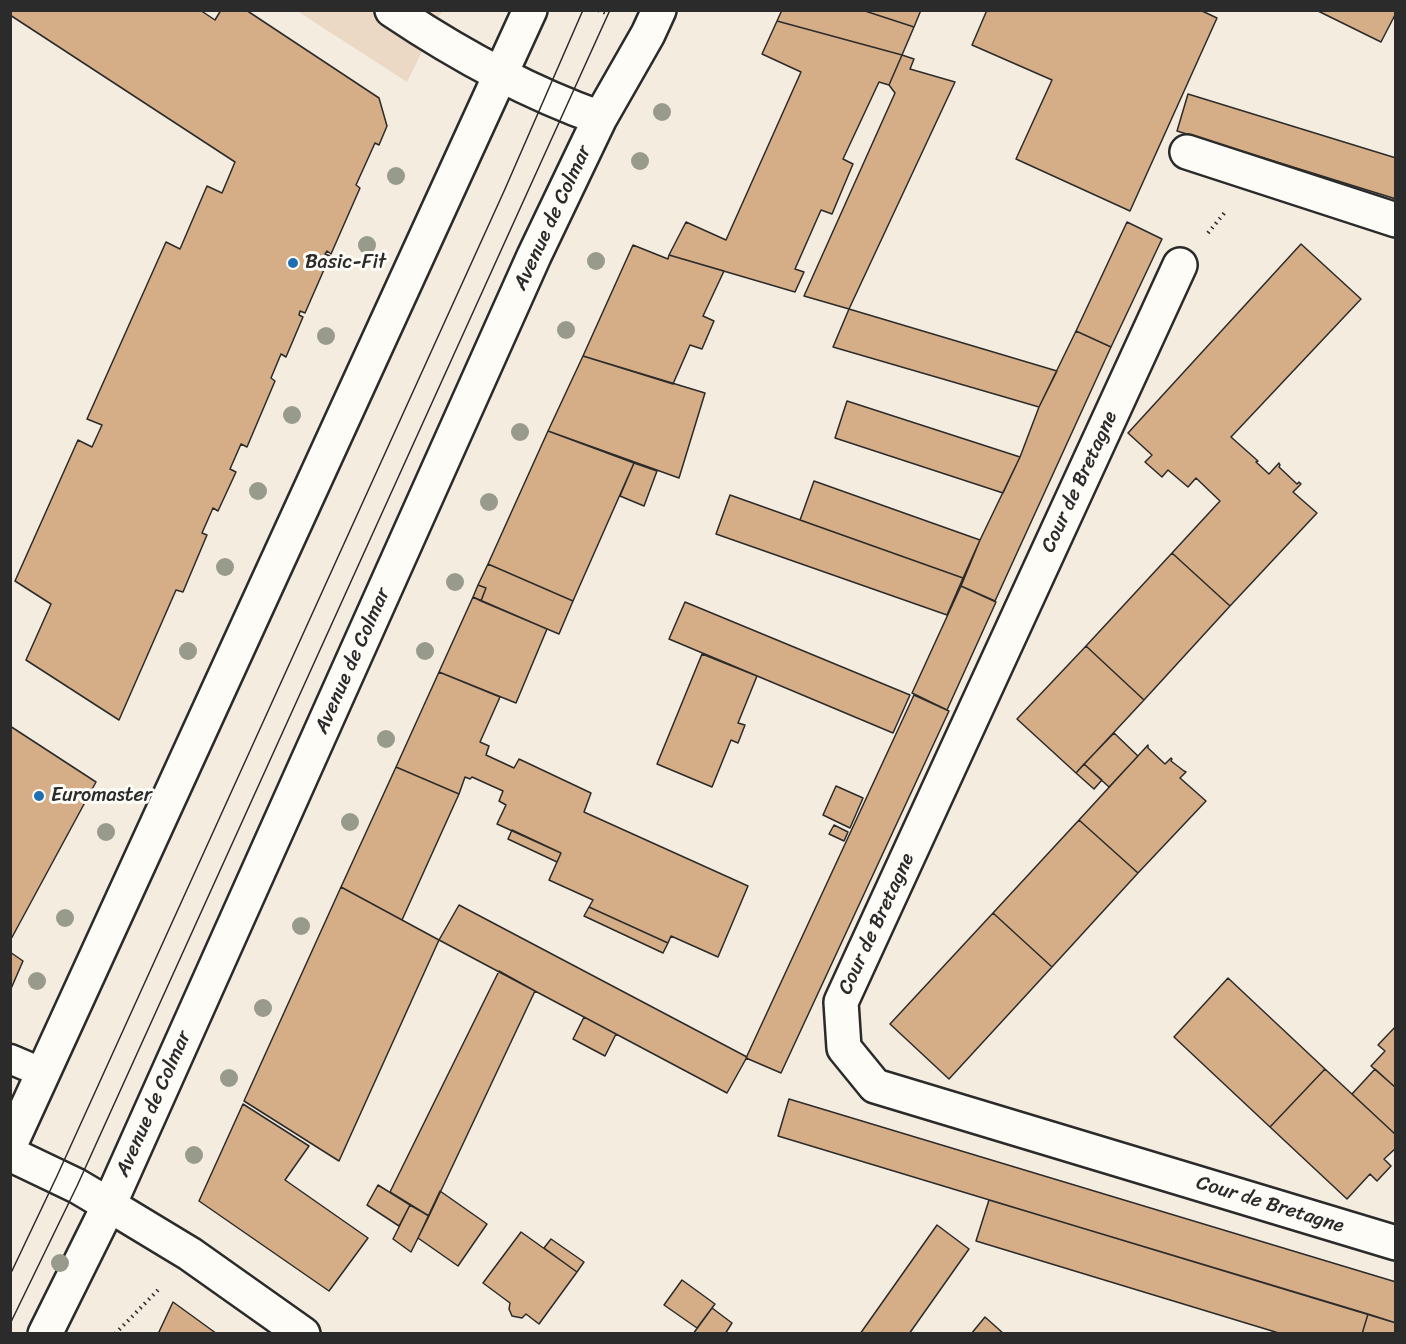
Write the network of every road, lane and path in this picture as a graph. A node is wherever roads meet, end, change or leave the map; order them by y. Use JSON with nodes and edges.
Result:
{"nodes":[{"id":1,"x":392,"y":10,"type":"edge"},
{"id":2,"x":530,"y":10,"type":"edge"},
{"id":3,"x":659,"y":10,"type":"edge"},
{"id":4,"x":501,"y":74,"type":"junction"},
{"id":5,"x":600,"y":118,"type":"junction"},
{"id":6,"x":1187,"y":152,"type":"dead end"},
{"id":7,"x":1257,"y":174,"type":"junction"},
{"id":8,"x":1395,"y":220,"type":"edge"},
{"id":9,"x":1180,"y":265,"type":"joint"},
{"id":10,"x":10,"y":1059,"type":"edge"},
{"id":11,"x":43,"y":1073,"type":"junction"},
{"id":12,"x":10,"y":1145,"type":"edge"},
{"id":13,"x":10,"y":1154,"type":"edge"},
{"id":14,"x":109,"y":1204,"type":"junction"},
{"id":15,"x":1395,"y":1243,"type":"edge"},
{"id":16,"x":190,"y":1254,"type":"junction"},
{"id":17,"x":45,"y":1334,"type":"edge"},
{"id":18,"x":115,"y":1334,"type":"edge"},
{"id":19,"x":303,"y":1334,"type":"edge"}],
"edges":[{"from":1,"to":4,"type":"main road"},
{"from":2,"to":4,"type":"main road"},
{"from":3,"to":5,"type":"main road","name":"Avenue de Colmar"},
{"from":4,"to":5,"type":"main road"},
{"from":4,"to":11,"type":"main road"},
{"from":5,"to":14,"type":"main road","name":"Avenue de Colmar"},
{"from":6,"to":7,"type":"main road"},
{"from":7,"to":8,"type":"main road"},
{"from":7,"to":9,"type":"path"},
{"from":9,"to":15,"type":"main road","name":"Cour de Bretagne"},
{"from":10,"to":11,"type":"lane"},
{"from":11,"to":12,"type":"main road"},
{"from":13,"to":14,"type":"main road"},
{"from":14,"to":16,"type":"main road"},
{"from":14,"to":17,"type":"main road","name":"Avenue de Colmar"},
{"from":16,"to":18,"type":"path"},
{"from":16,"to":19,"type":"main road"}]}
